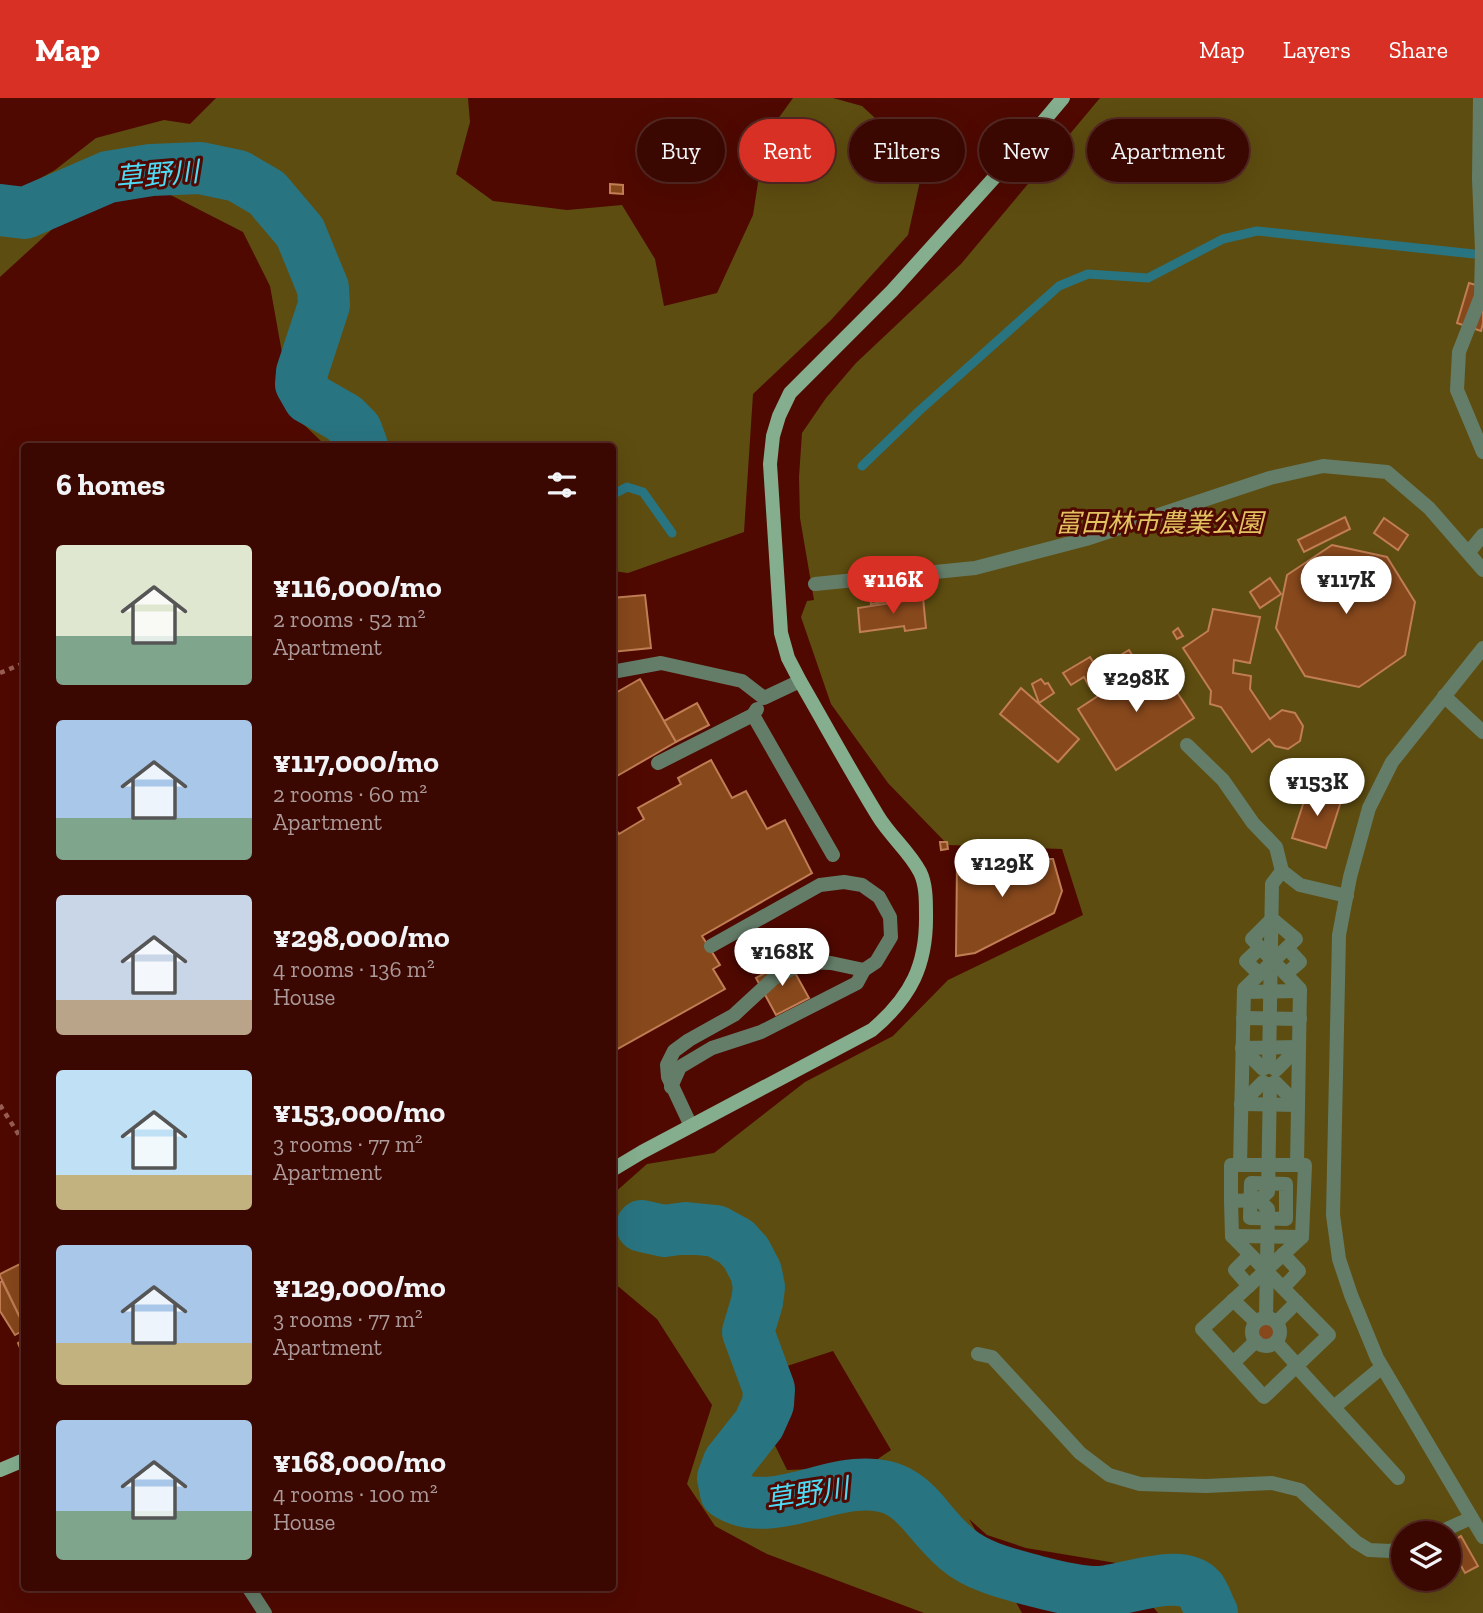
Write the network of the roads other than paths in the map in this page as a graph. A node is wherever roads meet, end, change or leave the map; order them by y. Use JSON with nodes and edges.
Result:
{"nodes":[{"id":1,"x":1063,"y":98,"type":"edge"},
{"id":2,"x":1480,"y":98,"type":"edge"},
{"id":3,"x":1481,"y":121,"type":"edge"},
{"id":4,"x":1483,"y":452,"type":"edge"},
{"id":5,"x":1483,"y":535,"type":"edge"},
{"id":6,"x":1469,"y":552,"type":"junction"},
{"id":7,"x":1483,"y":569,"type":"edge"},
{"id":8,"x":815,"y":584,"type":"dead end"},
{"id":9,"x":1483,"y":648,"type":"edge"},
{"id":10,"x":616,"y":671,"type":"edge"},
{"id":11,"x":800,"y":681,"type":"junction"},
{"id":12,"x":1444,"y":696,"type":"junction"},
{"id":13,"x":764,"y":698,"type":"junction"},
{"id":14,"x":753,"y":715,"type":"junction"},
{"id":15,"x":1483,"y":732,"type":"edge"},
{"id":16,"x":1187,"y":745,"type":"dead end"},
{"id":17,"x":658,"y":763,"type":"dead end"},
{"id":18,"x":833,"y":855,"type":"dead end"},
{"id":19,"x":1282,"y":871,"type":"junction"},
{"id":20,"x":1347,"y":896,"type":"junction"},
{"id":21,"x":1272,"y":919,"type":"junction"},
{"id":22,"x":711,"y":946,"type":"dead end"},
{"id":23,"x":1260,"y":948,"type":"junction"},
{"id":24,"x":1287,"y":948,"type":"junction"},
{"id":25,"x":1271,"y":960,"type":"junction"},
{"id":26,"x":864,"y":970,"type":"junction"},
{"id":27,"x":1259,"y":974,"type":"junction"},
{"id":28,"x":1286,"y":974,"type":"junction"},
{"id":29,"x":1270,"y":991,"type":"junction"},
{"id":30,"x":1300,"y":991,"type":"junction"},
{"id":31,"x":1244,"y":992,"type":"junction"},
{"id":32,"x":1243,"y":1018,"type":"junction"},
{"id":33,"x":1270,"y":1018,"type":"junction"},
{"id":34,"x":1300,"y":1019,"type":"junction"},
{"id":35,"x":1269,"y":1048,"type":"junction"},
{"id":36,"x":1299,"y":1048,"type":"junction"},
{"id":37,"x":1270,"y":1076,"type":"junction"},
{"id":38,"x":671,"y":1087,"type":"junction"},
{"id":39,"x":1241,"y":1104,"type":"junction"},
{"id":40,"x":1270,"y":1104,"type":"junction"},
{"id":41,"x":1298,"y":1105,"type":"junction"},
{"id":42,"x":691,"y":1126,"type":"junction"},
{"id":43,"x":1240,"y":1164,"type":"junction"},
{"id":44,"x":1268,"y":1165,"type":"junction"},
{"id":45,"x":1297,"y":1165,"type":"junction"},
{"id":46,"x":616,"y":1168,"type":"edge"},
{"id":47,"x":1231,"y":1201,"type":"junction"},
{"id":48,"x":1268,"y":1201,"type":"junction"},
{"id":49,"x":1303,"y":1201,"type":"junction"},
{"id":50,"x":1232,"y":1236,"type":"junction"},
{"id":51,"x":1267,"y":1237,"type":"junction"},
{"id":52,"x":1302,"y":1237,"type":"junction"},
{"id":53,"x":1283,"y":1254,"type":"junction"},
{"id":54,"x":1250,"y":1255,"type":"junction"},
{"id":55,"x":1266,"y":1271,"type":"junction"},
{"id":56,"x":1249,"y":1286,"type":"junction"},
{"id":57,"x":1283,"y":1288,"type":"junction"},
{"id":58,"x":1233,"y":1300,"type":"junction"},
{"id":59,"x":1297,"y":1302,"type":"junction"},
{"id":60,"x":1266,"y":1321,"type":"junction"},
{"id":61,"x":1256,"y":1341,"type":"junction"},
{"id":62,"x":1276,"y":1342,"type":"junction"},
{"id":63,"x":978,"y":1354,"type":"dead end"},
{"id":64,"x":1233,"y":1363,"type":"junction"},
{"id":65,"x":1297,"y":1366,"type":"junction"},
{"id":66,"x":1382,"y":1367,"type":"junction"},
{"id":67,"x":1334,"y":1407,"type":"junction"},
{"id":68,"x":21,"y":1461,"type":"edge"},
{"id":69,"x":0,"y":1470,"type":"edge"},
{"id":70,"x":1398,"y":1478,"type":"dead end"},
{"id":71,"x":1471,"y":1518,"type":"junction"},
{"id":72,"x":1461,"y":1523,"type":"edge"},
{"id":73,"x":1483,"y":1537,"type":"edge"},
{"id":74,"x":1391,"y":1551,"type":"edge"},
{"id":75,"x":251,"y":1591,"type":"edge"},
{"id":76,"x":265,"y":1613,"type":"edge"}],
"edges":[{"from":1,"to":11,"type":"street"},
{"from":2,"to":3,"type":"street"},
{"from":3,"to":4,"type":"street"},
{"from":5,"to":6,"type":"street"},
{"from":6,"to":7,"type":"street"},
{"from":6,"to":8,"type":"street"},
{"from":9,"to":12,"type":"street"},
{"from":10,"to":13,"type":"street"},
{"from":11,"to":13,"type":"street"},
{"from":11,"to":42,"type":"street"},
{"from":12,"to":15,"type":"street"},
{"from":12,"to":20,"type":"street"},
{"from":13,"to":14,"type":"street"},
{"from":14,"to":17,"type":"street"},
{"from":14,"to":18,"type":"street"},
{"from":16,"to":19,"type":"street"},
{"from":19,"to":20,"type":"street"},
{"from":19,"to":21,"type":"street"},
{"from":20,"to":66,"type":"street"},
{"from":21,"to":23,"type":"street"},
{"from":21,"to":24,"type":"street"},
{"from":21,"to":25,"type":"street"},
{"from":22,"to":26,"type":"street"},
{"from":23,"to":25,"type":"street"},
{"from":23,"to":27,"type":"street"},
{"from":24,"to":25,"type":"street"},
{"from":24,"to":28,"type":"street"},
{"from":25,"to":27,"type":"street"},
{"from":25,"to":28,"type":"street"},
{"from":25,"to":29,"type":"street"},
{"from":26,"to":38,"type":"street"},
{"from":26,"to":38,"type":"street"},
{"from":27,"to":31,"type":"street"},
{"from":28,"to":30,"type":"street"},
{"from":29,"to":30,"type":"street"},
{"from":29,"to":31,"type":"street"},
{"from":29,"to":33,"type":"street"},
{"from":30,"to":34,"type":"street"},
{"from":31,"to":32,"type":"street"},
{"from":32,"to":33,"type":"street"},
{"from":32,"to":39,"type":"street"},
{"from":33,"to":34,"type":"street"},
{"from":33,"to":35,"type":"street"},
{"from":34,"to":36,"type":"street"},
{"from":35,"to":36,"type":"street"},
{"from":35,"to":37,"type":"street"},
{"from":35,"to":37,"type":"street"},
{"from":36,"to":37,"type":"street"},
{"from":36,"to":41,"type":"street"},
{"from":37,"to":39,"type":"street"},
{"from":37,"to":40,"type":"street"},
{"from":37,"to":41,"type":"street"},
{"from":38,"to":42,"type":"street"},
{"from":39,"to":40,"type":"street"},
{"from":39,"to":43,"type":"street"},
{"from":40,"to":41,"type":"street"},
{"from":40,"to":44,"type":"street"},
{"from":41,"to":45,"type":"street"},
{"from":42,"to":46,"type":"street"},
{"from":43,"to":44,"type":"street"},
{"from":43,"to":47,"type":"street"},
{"from":44,"to":45,"type":"street"},
{"from":44,"to":48,"type":"street"},
{"from":45,"to":49,"type":"street"},
{"from":47,"to":48,"type":"street"},
{"from":47,"to":50,"type":"street"},
{"from":48,"to":49,"type":"street"},
{"from":48,"to":51,"type":"street"},
{"from":49,"to":52,"type":"street"},
{"from":50,"to":51,"type":"street"},
{"from":50,"to":54,"type":"street"},
{"from":51,"to":52,"type":"street"},
{"from":51,"to":55,"type":"street"},
{"from":52,"to":53,"type":"street"},
{"from":53,"to":55,"type":"street"},
{"from":53,"to":57,"type":"street"},
{"from":54,"to":55,"type":"street"},
{"from":54,"to":56,"type":"street"},
{"from":55,"to":56,"type":"street"},
{"from":55,"to":57,"type":"street"},
{"from":55,"to":60,"type":"street"},
{"from":56,"to":58,"type":"street"},
{"from":57,"to":59,"type":"street"},
{"from":58,"to":60,"type":"street"},
{"from":58,"to":64,"type":"street"},
{"from":59,"to":60,"type":"street"},
{"from":59,"to":65,"type":"street"},
{"from":60,"to":61,"type":"street"},
{"from":60,"to":62,"type":"street"},
{"from":61,"to":62,"type":"street"},
{"from":61,"to":64,"type":"street"},
{"from":62,"to":65,"type":"street"},
{"from":63,"to":74,"type":"street"},
{"from":64,"to":65,"type":"street"},
{"from":65,"to":67,"type":"street"},
{"from":66,"to":67,"type":"street"},
{"from":66,"to":71,"type":"street"},
{"from":67,"to":70,"type":"street"},
{"from":68,"to":69,"type":"street"},
{"from":71,"to":72,"type":"street"},
{"from":71,"to":73,"type":"street"},
{"from":75,"to":76,"type":"street"}]}
